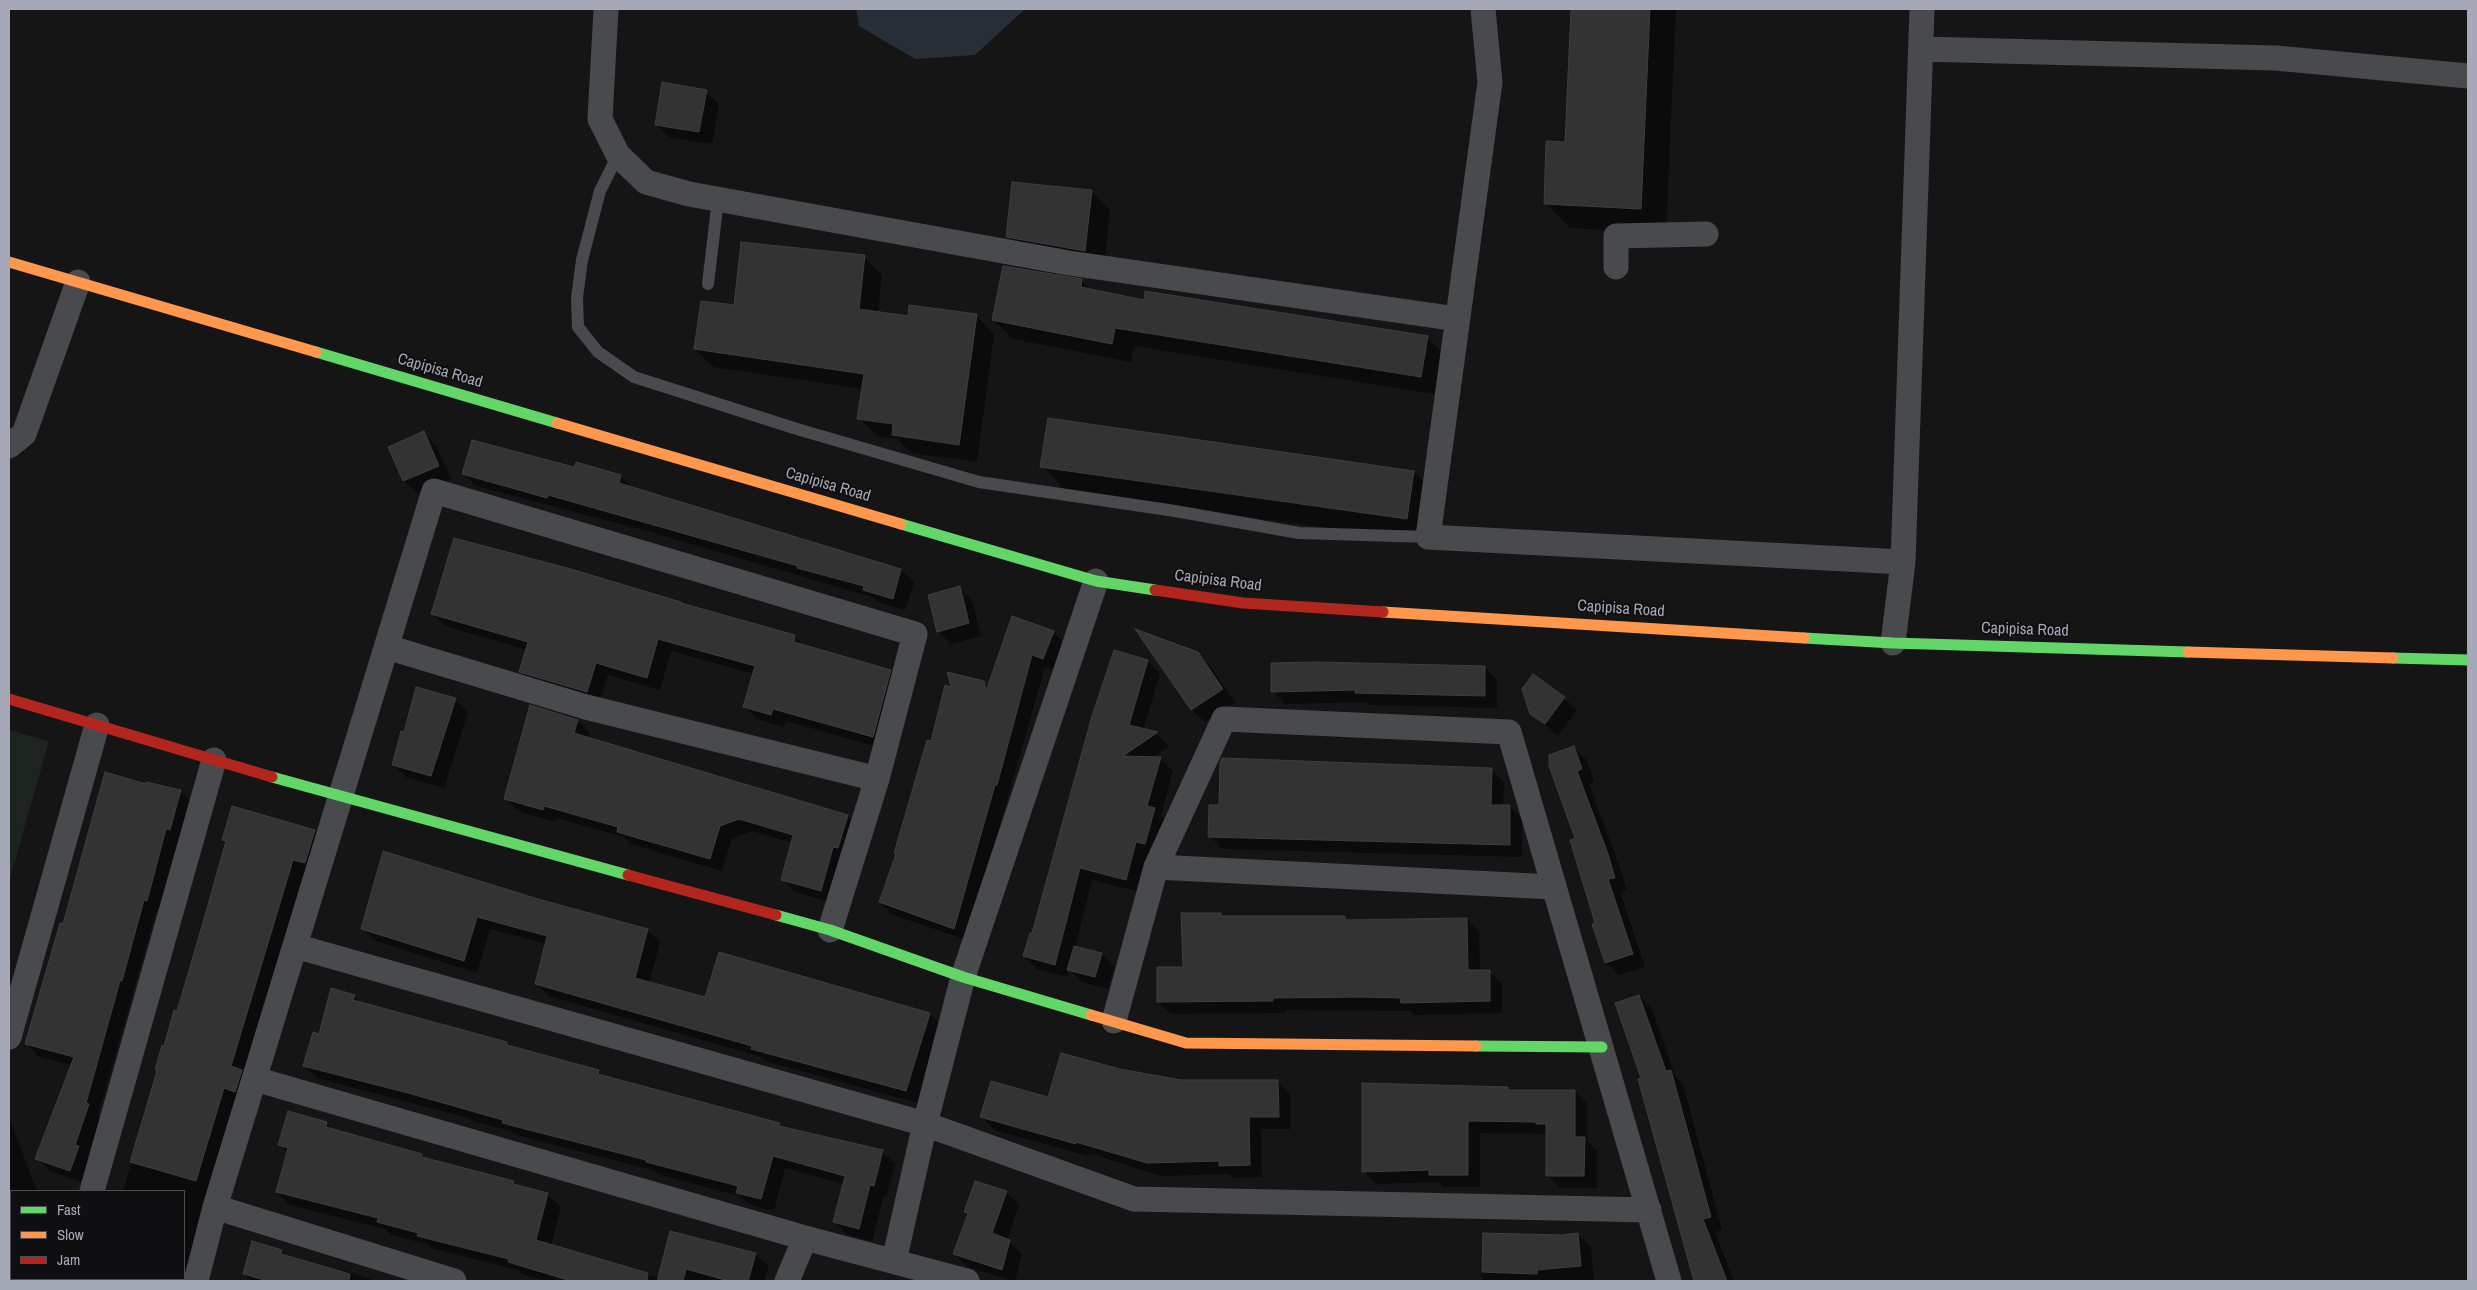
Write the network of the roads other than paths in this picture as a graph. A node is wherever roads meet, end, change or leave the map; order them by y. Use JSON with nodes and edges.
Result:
{"nodes":[{"id":1,"x":606,"y":9,"type":"edge"},
{"id":2,"x":1483,"y":9,"type":"edge"},
{"id":3,"x":1922,"y":9,"type":"edge"},
{"id":4,"x":1922,"y":49,"type":"junction"},
{"id":5,"x":2468,"y":76,"type":"edge"},
{"id":6,"x":618,"y":155,"type":"junction"},
{"id":7,"x":718,"y":199,"type":"junction"},
{"id":8,"x":1706,"y":234,"type":"dead end"},
{"id":9,"x":9,"y":262,"type":"edge"},
{"id":10,"x":1616,"y":267,"type":"dead end"},
{"id":11,"x":78,"y":282,"type":"junction"},
{"id":12,"x":708,"y":284,"type":"dead end"},
{"id":13,"x":1457,"y":319,"type":"junction"},
{"id":14,"x":9,"y":446,"type":"edge"},
{"id":15,"x":1428,"y":537,"type":"junction"},
{"id":16,"x":1903,"y":562,"type":"junction"},
{"id":17,"x":1096,"y":581,"type":"junction"},
{"id":18,"x":1893,"y":643,"type":"junction"},
{"id":19,"x":386,"y":647,"type":"junction"},
{"id":20,"x":2468,"y":660,"type":"edge"},
{"id":21,"x":9,"y":699,"type":"edge"},
{"id":22,"x":96,"y":725,"type":"junction"},
{"id":23,"x":214,"y":760,"type":"junction"},
{"id":24,"x":877,"y":779,"type":"junction"},
{"id":25,"x":341,"y":797,"type":"junction"},
{"id":26,"x":1156,"y":866,"type":"junction"},
{"id":27,"x":1553,"y":887,"type":"junction"},
{"id":28,"x":830,"y":930,"type":"junction"},
{"id":29,"x":295,"y":946,"type":"junction"},
{"id":30,"x":964,"y":978,"type":"junction"},
{"id":31,"x":1114,"y":1020,"type":"junction"},
{"id":32,"x":9,"y":1037,"type":"edge"},
{"id":33,"x":1602,"y":1047,"type":"junction"},
{"id":34,"x":255,"y":1079,"type":"junction"},
{"id":35,"x":925,"y":1124,"type":"junction"},
{"id":36,"x":92,"y":1190,"type":"edge"},
{"id":37,"x":215,"y":1207,"type":"junction"},
{"id":38,"x":1648,"y":1210,"type":"junction"},
{"id":39,"x":805,"y":1238,"type":"junction"},
{"id":40,"x":894,"y":1261,"type":"junction"},
{"id":41,"x":196,"y":1281,"type":"edge"},
{"id":42,"x":454,"y":1281,"type":"edge"},
{"id":43,"x":787,"y":1281,"type":"edge"},
{"id":44,"x":967,"y":1281,"type":"edge"},
{"id":45,"x":1669,"y":1281,"type":"edge"}],
"edges":[{"from":1,"to":6,"type":"street"},
{"from":2,"to":13,"type":"street"},
{"from":3,"to":4,"type":"street"},
{"from":4,"to":5,"type":"street"},
{"from":4,"to":16,"type":"street"},
{"from":6,"to":7,"type":"street"},
{"from":6,"to":15,"type":"lane"},
{"from":7,"to":12,"type":"lane"},
{"from":7,"to":13,"type":"street"},
{"from":8,"to":10,"type":"street"},
{"from":9,"to":11,"type":"main road","name":"Capipisa Road"},
{"from":11,"to":14,"type":"street"},
{"from":11,"to":17,"type":"main road","name":"Capipisa Road"},
{"from":13,"to":15,"type":"street"},
{"from":15,"to":16,"type":"street"},
{"from":16,"to":18,"type":"street"},
{"from":17,"to":18,"type":"main road","name":"Capipisa Road"},
{"from":17,"to":30,"type":"street"},
{"from":18,"to":20,"type":"main road","name":"Capipisa Road"},
{"from":19,"to":24,"type":"street"},
{"from":19,"to":24,"type":"street"},
{"from":19,"to":25,"type":"street"},
{"from":21,"to":22,"type":"main road"},
{"from":22,"to":23,"type":"main road"},
{"from":22,"to":32,"type":"street"},
{"from":23,"to":25,"type":"main road"},
{"from":23,"to":36,"type":"street"},
{"from":24,"to":28,"type":"street"},
{"from":25,"to":28,"type":"main road"},
{"from":25,"to":29,"type":"street"},
{"from":26,"to":27,"type":"street"},
{"from":26,"to":27,"type":"street"},
{"from":26,"to":31,"type":"street"},
{"from":27,"to":33,"type":"street"},
{"from":28,"to":30,"type":"main road"},
{"from":29,"to":34,"type":"street"},
{"from":29,"to":35,"type":"street"},
{"from":30,"to":31,"type":"main road"},
{"from":30,"to":35,"type":"street"},
{"from":31,"to":33,"type":"main road"},
{"from":33,"to":38,"type":"street"},
{"from":34,"to":37,"type":"street"},
{"from":34,"to":39,"type":"street"},
{"from":35,"to":38,"type":"street"},
{"from":35,"to":40,"type":"street"},
{"from":37,"to":41,"type":"street"},
{"from":37,"to":42,"type":"street"},
{"from":38,"to":45,"type":"street"},
{"from":39,"to":40,"type":"street"},
{"from":39,"to":43,"type":"street"},
{"from":40,"to":44,"type":"street"}]}
